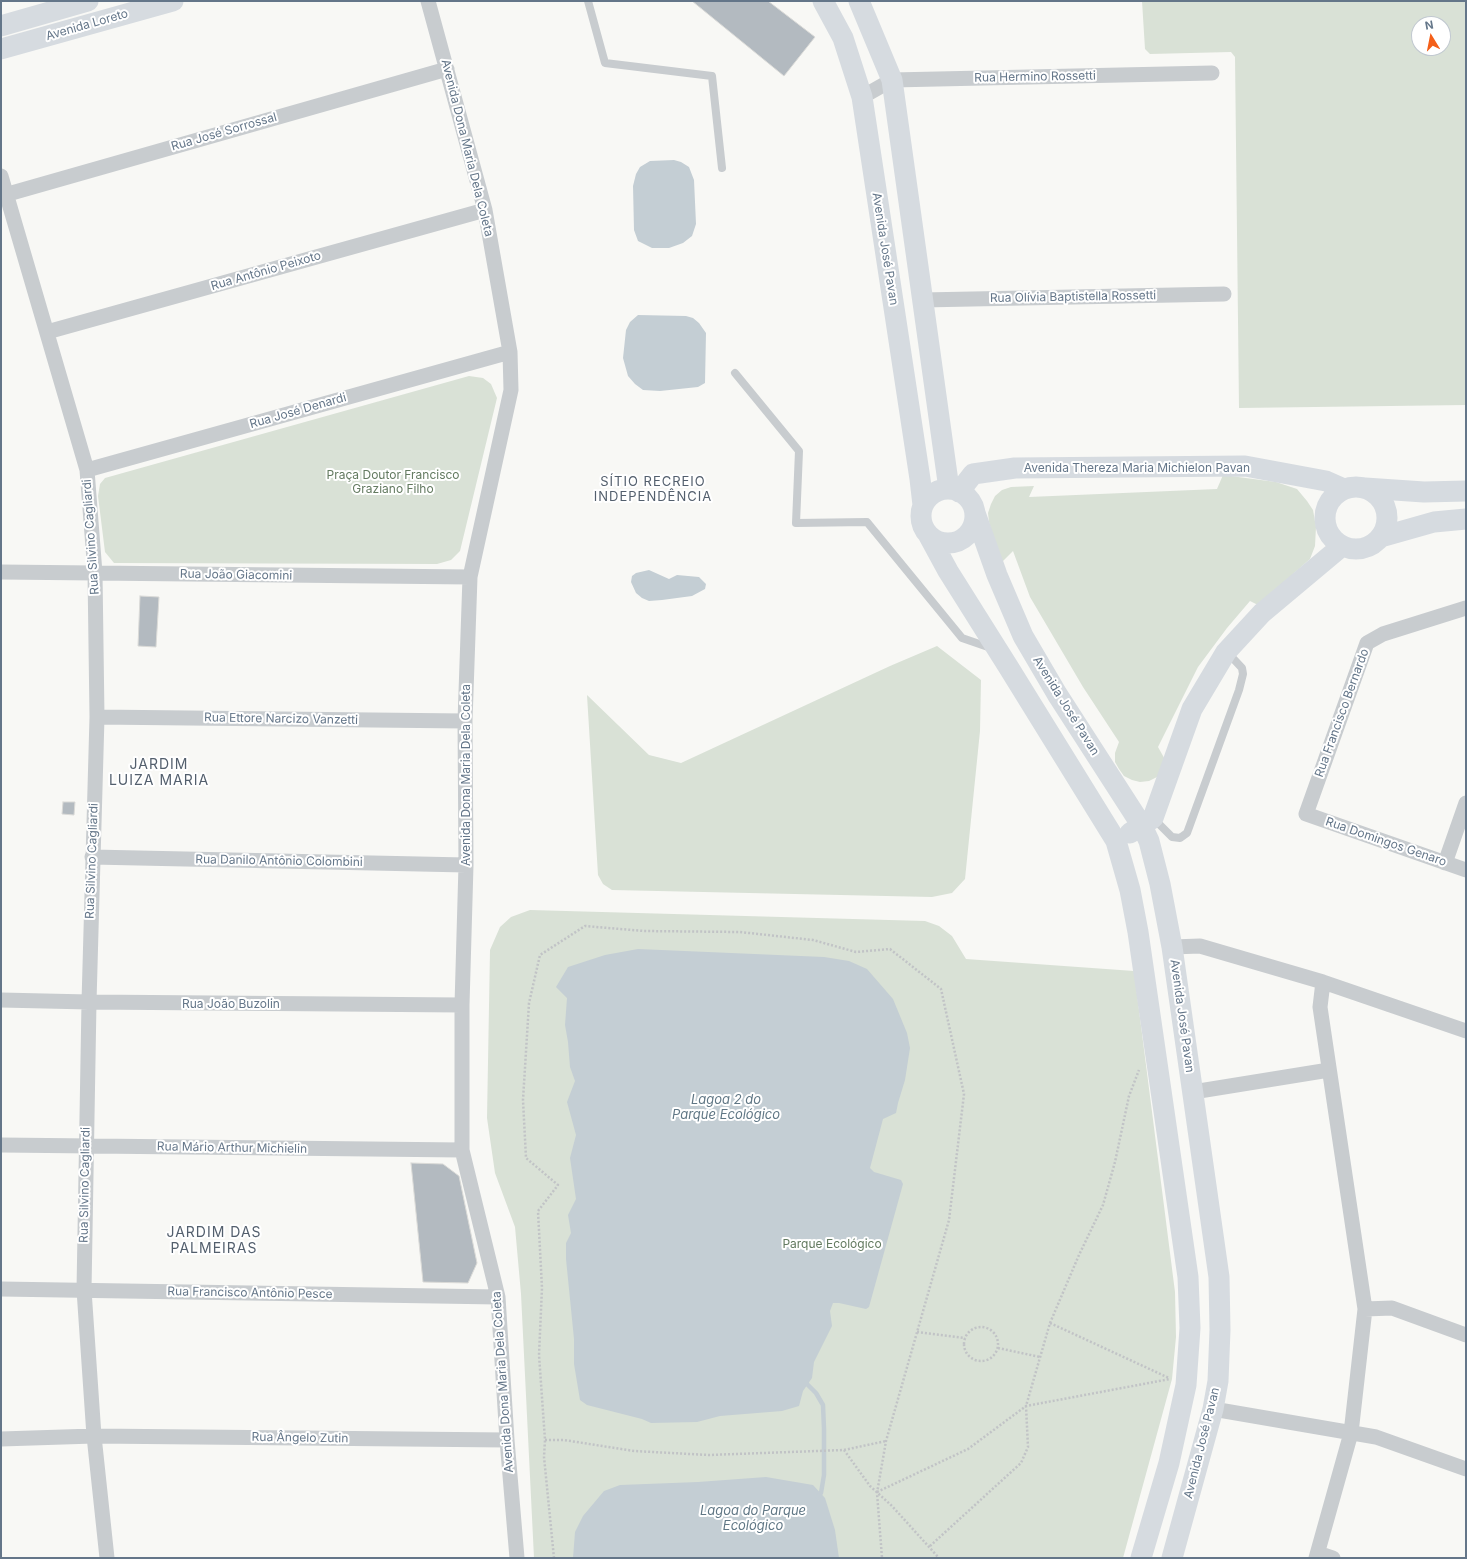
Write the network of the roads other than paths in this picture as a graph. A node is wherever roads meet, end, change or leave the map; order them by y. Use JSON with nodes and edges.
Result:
{"nodes":[{"id":1,"x":88,"y":1,"type":"edge"},
{"id":2,"x":173,"y":1,"type":"edge"},
{"id":3,"x":428,"y":1,"type":"edge"},
{"id":4,"x":588,"y":1,"type":"edge"},
{"id":5,"x":823,"y":1,"type":"edge"},
{"id":6,"x":859,"y":1,"type":"edge"},
{"id":7,"x":1,"y":26,"type":"edge"},
{"id":8,"x":1,"y":49,"type":"edge"},
{"id":9,"x":447,"y":69,"type":"junction"},
{"id":10,"x":1212,"y":73,"type":"dead end"},
{"id":11,"x":892,"y":80,"type":"junction"},
{"id":12,"x":862,"y":97,"type":"junction"},
{"id":13,"x":722,"y":168,"type":"dead end"},
{"id":14,"x":1,"y":176,"type":"edge"},
{"id":15,"x":4,"y":195,"type":"edge"},
{"id":16,"x":486,"y":210,"type":"junction"},
{"id":17,"x":1224,"y":294,"type":"dead end"},
{"id":18,"x":922,"y":300,"type":"junction"},
{"id":19,"x":47,"y":332,"type":"junction"},
{"id":20,"x":510,"y":352,"type":"junction"},
{"id":21,"x":735,"y":373,"type":"dead end"},
{"id":22,"x":87,"y":470,"type":"junction"},
{"id":23,"x":1354,"y":488,"type":"junction"},
{"id":24,"x":954,"y":490,"type":"junction"},
{"id":25,"x":1466,"y":491,"type":"edge"},
{"id":26,"x":923,"y":505,"type":"junction"},
{"id":27,"x":975,"y":513,"type":"junction"},
{"id":28,"x":1466,"y":519,"type":"edge"},
{"id":29,"x":929,"y":536,"type":"junction"},
{"id":30,"x":1381,"y":537,"type":"junction"},
{"id":31,"x":1342,"y":546,"type":"junction"},
{"id":32,"x":1,"y":572,"type":"edge"},
{"id":33,"x":95,"y":573,"type":"junction"},
{"id":34,"x":470,"y":577,"type":"junction"},
{"id":35,"x":1466,"y":608,"type":"edge"},
{"id":36,"x":998,"y":651,"type":"junction"},
{"id":37,"x":1226,"y":652,"type":"junction"},
{"id":38,"x":97,"y":717,"type":"junction"},
{"id":39,"x":465,"y":721,"type":"junction"},
{"id":40,"x":1466,"y":804,"type":"edge"},
{"id":41,"x":1306,"y":814,"type":"joint"},
{"id":42,"x":1147,"y":822,"type":"junction"},
{"id":43,"x":1116,"y":841,"type":"junction"},
{"id":44,"x":92,"y":857,"type":"junction"},
{"id":45,"x":1445,"y":863,"type":"junction"},
{"id":46,"x":466,"y":865,"type":"junction"},
{"id":47,"x":1466,"y":870,"type":"edge"},
{"id":48,"x":1172,"y":947,"type":"junction"},
{"id":49,"x":1323,"y":982,"type":"junction"},
{"id":50,"x":1,"y":1000,"type":"edge"},
{"id":51,"x":89,"y":1002,"type":"junction"},
{"id":52,"x":462,"y":1005,"type":"junction"},
{"id":53,"x":1466,"y":1031,"type":"edge"},
{"id":54,"x":1329,"y":1070,"type":"junction"},
{"id":55,"x":1193,"y":1092,"type":"junction"},
{"id":56,"x":1,"y":1145,"type":"edge"},
{"id":57,"x":86,"y":1146,"type":"junction"},
{"id":58,"x":462,"y":1150,"type":"junction"},
{"id":59,"x":1,"y":1289,"type":"edge"},
{"id":60,"x":84,"y":1290,"type":"junction"},
{"id":61,"x":498,"y":1297,"type":"junction"},
{"id":62,"x":1365,"y":1309,"type":"junction"},
{"id":63,"x":1466,"y":1335,"type":"edge"},
{"id":64,"x":1213,"y":1409,"type":"junction"},
{"id":65,"x":1351,"y":1433,"type":"junction"},
{"id":66,"x":94,"y":1436,"type":"junction"},
{"id":67,"x":1,"y":1439,"type":"edge"},
{"id":68,"x":507,"y":1440,"type":"junction"},
{"id":69,"x":1466,"y":1469,"type":"edge"},
{"id":70,"x":1317,"y":1555,"type":"edge"},
{"id":71,"x":107,"y":1558,"type":"edge"},
{"id":72,"x":517,"y":1558,"type":"edge"},
{"id":73,"x":1141,"y":1558,"type":"edge"},
{"id":74,"x":1172,"y":1558,"type":"edge"},
{"id":75,"x":1333,"y":1558,"type":"edge"}],
"edges":[{"from":1,"to":7,"type":"street","name":"Avenida Loreto"},
{"from":2,"to":8,"type":"street","name":"Avenida Loreto"},
{"from":3,"to":9,"type":"street","name":"Avenida Dona Maria Dela Coleta"},
{"from":4,"to":13,"type":"lane"},
{"from":5,"to":12,"type":"street","name":"Avenida José Pavan"},
{"from":6,"to":11,"type":"street"},
{"from":9,"to":15,"type":"street","name":"Rua José Sorrossal"},
{"from":9,"to":16,"type":"street","name":"Avenida Dona Maria Dela Coleta"},
{"from":10,"to":11,"type":"street","name":"Rua Hermino Rossetti"},
{"from":11,"to":12,"type":"street","name":"Rua Hermino Rossetti"},
{"from":11,"to":18,"type":"street"},
{"from":12,"to":26,"type":"street","name":"Avenida José Pavan"},
{"from":14,"to":15,"type":"street","name":"Rua Silvino Cagliardi"},
{"from":15,"to":19,"type":"street","name":"Rua Silvino Cagliardi"},
{"from":16,"to":19,"type":"street","name":"Rua Antônio Peixoto"},
{"from":16,"to":20,"type":"street","name":"Avenida Dona Maria Dela Coleta"},
{"from":17,"to":18,"type":"street","name":"Rua Olívia Baptistella Rossetti"},
{"from":18,"to":24,"type":"street"},
{"from":19,"to":22,"type":"street","name":"Rua Silvino Cagliardi"},
{"from":20,"to":22,"type":"street","name":"Rua José Denardi"},
{"from":20,"to":34,"type":"street","name":"Avenida Dona Maria Dela Coleta"},
{"from":21,"to":36,"type":"lane"},
{"from":22,"to":33,"type":"street","name":"Rua Silvino Cagliardi"},
{"from":23,"to":24,"type":"street","name":"Avenida Thereza Maria Michielon Pavan"},
{"from":23,"to":25,"type":"street","name":"Avenida Thereza Maria Michielon Pavan"},
{"from":23,"to":30,"type":"street"},
{"from":23,"to":31,"type":"street"},
{"from":24,"to":26,"type":"street"},
{"from":24,"to":27,"type":"street"},
{"from":26,"to":29,"type":"street"},
{"from":27,"to":29,"type":"street"},
{"from":27,"to":42,"type":"street","name":"Avenida José Pavan"},
{"from":28,"to":30,"type":"street"},
{"from":29,"to":36,"type":"street"},
{"from":30,"to":31,"type":"street"},
{"from":31,"to":37,"type":"street"},
{"from":32,"to":33,"type":"street","name":"Rua João Giacomini"},
{"from":33,"to":34,"type":"street","name":"Rua João Giacomini"},
{"from":33,"to":38,"type":"street","name":"Rua Silvino Cagliardi"},
{"from":34,"to":39,"type":"street","name":"Avenida Dona Maria Dela Coleta"},
{"from":35,"to":41,"type":"street","name":"Rua Francisco Bernardo"},
{"from":36,"to":43,"type":"street"},
{"from":37,"to":42,"type":"street"},
{"from":37,"to":42,"type":"lane"},
{"from":38,"to":39,"type":"street","name":"Rua Ettore Narcizo Vanzetti"},
{"from":38,"to":44,"type":"street","name":"Rua Silvino Cagliardi"},
{"from":39,"to":46,"type":"street","name":"Avenida Dona Maria Dela Coleta"},
{"from":40,"to":45,"type":"street"},
{"from":41,"to":45,"type":"street","name":"Rua Domingos Genaro"},
{"from":42,"to":43,"type":"street"},
{"from":42,"to":48,"type":"street","name":"Avenida José Pavan"},
{"from":43,"to":73,"type":"street"},
{"from":44,"to":46,"type":"street","name":"Rua Danilo Antônio Colombini"},
{"from":44,"to":51,"type":"street","name":"Rua Silvino Cagliardi"},
{"from":45,"to":47,"type":"street","name":"Rua Domingos Genaro"},
{"from":46,"to":52,"type":"street","name":"Avenida Dona Maria Dela Coleta"},
{"from":48,"to":49,"type":"street"},
{"from":48,"to":55,"type":"street","name":"Avenida José Pavan"},
{"from":49,"to":53,"type":"street"},
{"from":49,"to":54,"type":"street"},
{"from":50,"to":51,"type":"street","name":"Rua João Buzolin"},
{"from":51,"to":52,"type":"street","name":"Rua João Buzolin"},
{"from":51,"to":57,"type":"street","name":"Rua Silvino Cagliardi"},
{"from":52,"to":58,"type":"street","name":"Avenida Dona Maria Dela Coleta"},
{"from":54,"to":55,"type":"street"},
{"from":54,"to":62,"type":"street"},
{"from":55,"to":64,"type":"street","name":"Avenida José Pavan"},
{"from":56,"to":57,"type":"street","name":"Rua Mário Arthur Michielin"},
{"from":57,"to":58,"type":"street","name":"Rua Mário Arthur Michielin"},
{"from":57,"to":60,"type":"street","name":"Rua Silvino Cagliardi"},
{"from":58,"to":61,"type":"street","name":"Avenida Dona Maria Dela Coleta"},
{"from":59,"to":60,"type":"street","name":"Rua Francisco Antônio Pesce"},
{"from":60,"to":61,"type":"street","name":"Rua Francisco Antônio Pesce"},
{"from":60,"to":66,"type":"street","name":"Rua Silvino Cagliardi"},
{"from":61,"to":68,"type":"street","name":"Avenida Dona Maria Dela Coleta"},
{"from":62,"to":63,"type":"street"},
{"from":62,"to":65,"type":"street"},
{"from":64,"to":65,"type":"street"},
{"from":64,"to":74,"type":"street","name":"Avenida José Pavan"},
{"from":65,"to":69,"type":"street"},
{"from":65,"to":70,"type":"street"},
{"from":66,"to":67,"type":"street","name":"Rua Ângelo Zutin"},
{"from":66,"to":68,"type":"street","name":"Rua Ângelo Zutin"},
{"from":66,"to":71,"type":"street","name":"Rua Silvino Cagliardi"},
{"from":68,"to":72,"type":"street","name":"Avenida Dona Maria Dela Coleta"},
{"from":70,"to":75,"type":"street"}]}
